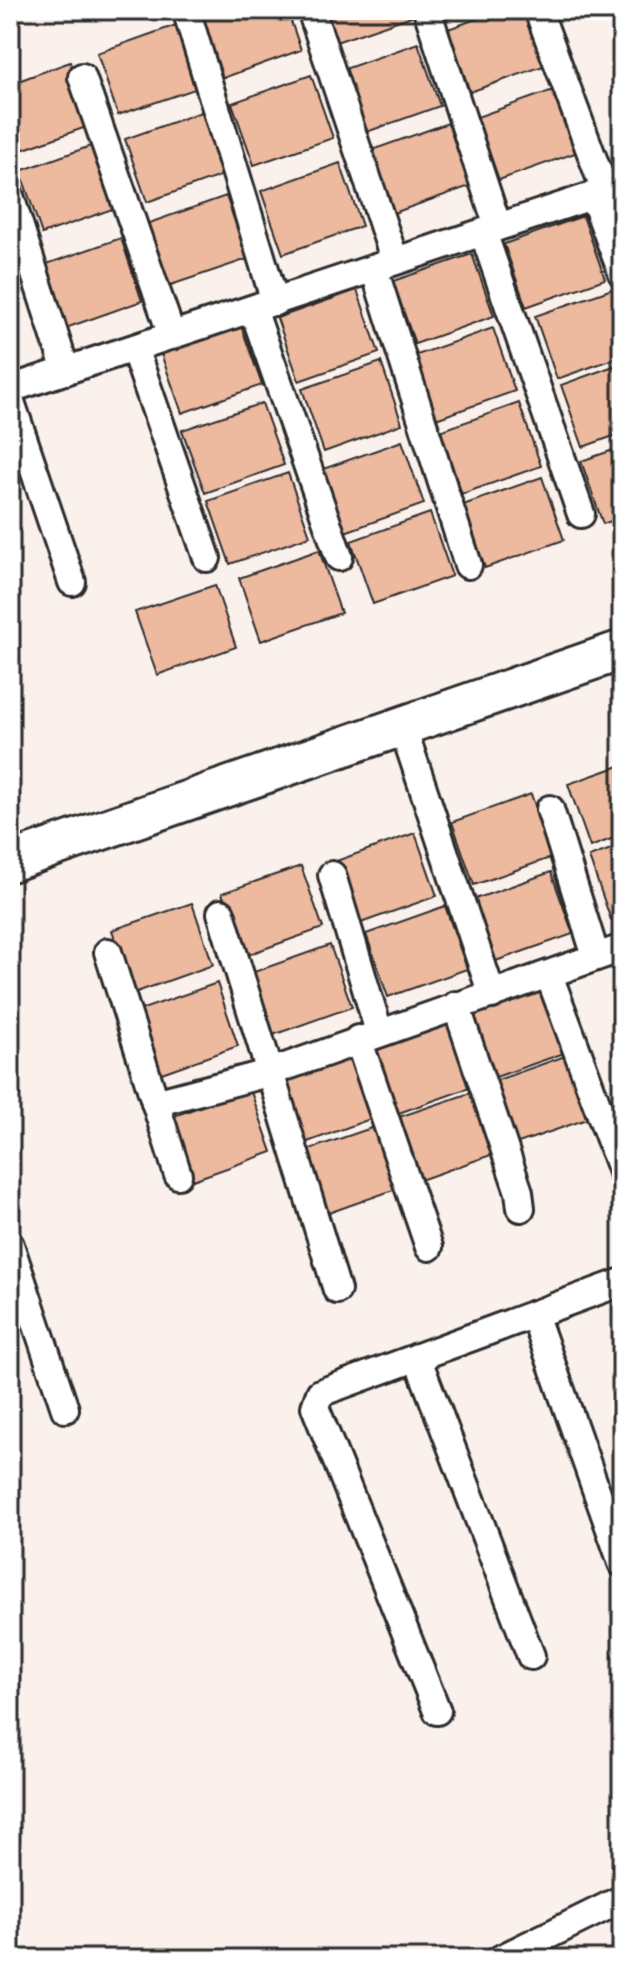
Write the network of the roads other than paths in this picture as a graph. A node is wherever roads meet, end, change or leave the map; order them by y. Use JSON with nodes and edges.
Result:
{"nodes":[{"id":1,"x":311,"y":10,"type":"edge"},
{"id":2,"x":427,"y":10,"type":"edge"},
{"id":3,"x":538,"y":10,"type":"edge"},
{"id":4,"x":188,"y":16,"type":"dead end"},
{"id":5,"x":82,"y":77,"type":"dead end"},
{"id":6,"x":607,"y":191,"type":"edge"},
{"id":7,"x":10,"y":196,"type":"edge"},
{"id":8,"x":491,"y":230,"type":"junction"},
{"id":9,"x":384,"y":265,"type":"junction"},
{"id":10,"x":622,"y":273,"type":"edge"},
{"id":11,"x":264,"y":305,"type":"junction"},
{"id":12,"x":172,"y":336,"type":"junction"},
{"id":13,"x":134,"y":348,"type":"junction"},
{"id":14,"x":66,"y":371,"type":"junction"},
{"id":15,"x":10,"y":389,"type":"edge"},
{"id":16,"x":10,"y":399,"type":"edge"},
{"id":17,"x":581,"y":514,"type":"dead end"},
{"id":18,"x":339,"y":557,"type":"dead end"},
{"id":19,"x":207,"y":558,"type":"dead end"},
{"id":20,"x":468,"y":565,"type":"dead end"},
{"id":21,"x":72,"y":582,"type":"dead end"},
{"id":22,"x":622,"y":650,"type":"edge"},
{"id":23,"x":402,"y":725,"type":"junction"},
{"id":24,"x":550,"y":809,"type":"dead end"},
{"id":25,"x":10,"y":862,"type":"edge"},
{"id":26,"x":332,"y":875,"type":"dead end"},
{"id":27,"x":221,"y":913,"type":"dead end"},
{"id":28,"x":622,"y":948,"type":"edge"},
{"id":29,"x":108,"y":952,"type":"dead end"},
{"id":30,"x":596,"y":957,"type":"junction"},
{"id":31,"x":549,"y":975,"type":"junction"},
{"id":32,"x":492,"y":995,"type":"junction"},
{"id":33,"x":456,"y":1005,"type":"junction"},
{"id":34,"x":368,"y":1036,"type":"junction"},
{"id":35,"x":268,"y":1073,"type":"junction"},
{"id":36,"x":155,"y":1103,"type":"junction"},
{"id":37,"x":622,"y":1172,"type":"edge"},
{"id":38,"x":178,"y":1175,"type":"dead end"},
{"id":39,"x":521,"y":1208,"type":"dead end"},
{"id":40,"x":10,"y":1245,"type":"edge"},
{"id":41,"x":429,"y":1247,"type":"dead end"},
{"id":42,"x":622,"y":1282,"type":"edge"},
{"id":43,"x":337,"y":1290,"type":"dead end"},
{"id":44,"x":534,"y":1314,"type":"junction"},
{"id":45,"x":417,"y":1357,"type":"junction"},
{"id":46,"x":65,"y":1409,"type":"dead end"},
{"id":47,"x":622,"y":1563,"type":"edge"},
{"id":48,"x":531,"y":1656,"type":"dead end"},
{"id":49,"x":437,"y":1711,"type":"dead end"},
{"id":50,"x":622,"y":1899,"type":"edge"},
{"id":51,"x":500,"y":1959,"type":"edge"}],
"edges":[{"from":1,"to":9,"type":"street"},
{"from":2,"to":8,"type":"street"},
{"from":3,"to":6,"type":"street"},
{"from":4,"to":11,"type":"street"},
{"from":5,"to":12,"type":"street"},
{"from":6,"to":8,"type":"street"},
{"from":6,"to":10,"type":"street"},
{"from":7,"to":14,"type":"street"},
{"from":8,"to":9,"type":"street"},
{"from":8,"to":17,"type":"street"},
{"from":9,"to":11,"type":"street"},
{"from":9,"to":20,"type":"street"},
{"from":11,"to":12,"type":"street"},
{"from":11,"to":18,"type":"street"},
{"from":12,"to":13,"type":"street"},
{"from":13,"to":14,"type":"street"},
{"from":13,"to":19,"type":"street"},
{"from":14,"to":15,"type":"street"},
{"from":16,"to":21,"type":"street"},
{"from":22,"to":23,"type":"street"},
{"from":23,"to":25,"type":"street"},
{"from":23,"to":32,"type":"street"},
{"from":24,"to":30,"type":"street"},
{"from":26,"to":34,"type":"street"},
{"from":27,"to":35,"type":"street"},
{"from":28,"to":30,"type":"street"},
{"from":29,"to":36,"type":"street"},
{"from":30,"to":31,"type":"street"},
{"from":31,"to":32,"type":"street"},
{"from":31,"to":37,"type":"street"},
{"from":32,"to":33,"type":"street"},
{"from":33,"to":34,"type":"street"},
{"from":33,"to":39,"type":"street"},
{"from":34,"to":35,"type":"street"},
{"from":34,"to":41,"type":"street"},
{"from":35,"to":36,"type":"street"},
{"from":35,"to":43,"type":"street"},
{"from":36,"to":38,"type":"street"},
{"from":40,"to":46,"type":"street"},
{"from":42,"to":44,"type":"street"},
{"from":44,"to":45,"type":"street"},
{"from":44,"to":47,"type":"street"},
{"from":45,"to":48,"type":"street"},
{"from":45,"to":49,"type":"street"},
{"from":50,"to":51,"type":"street"}]}
